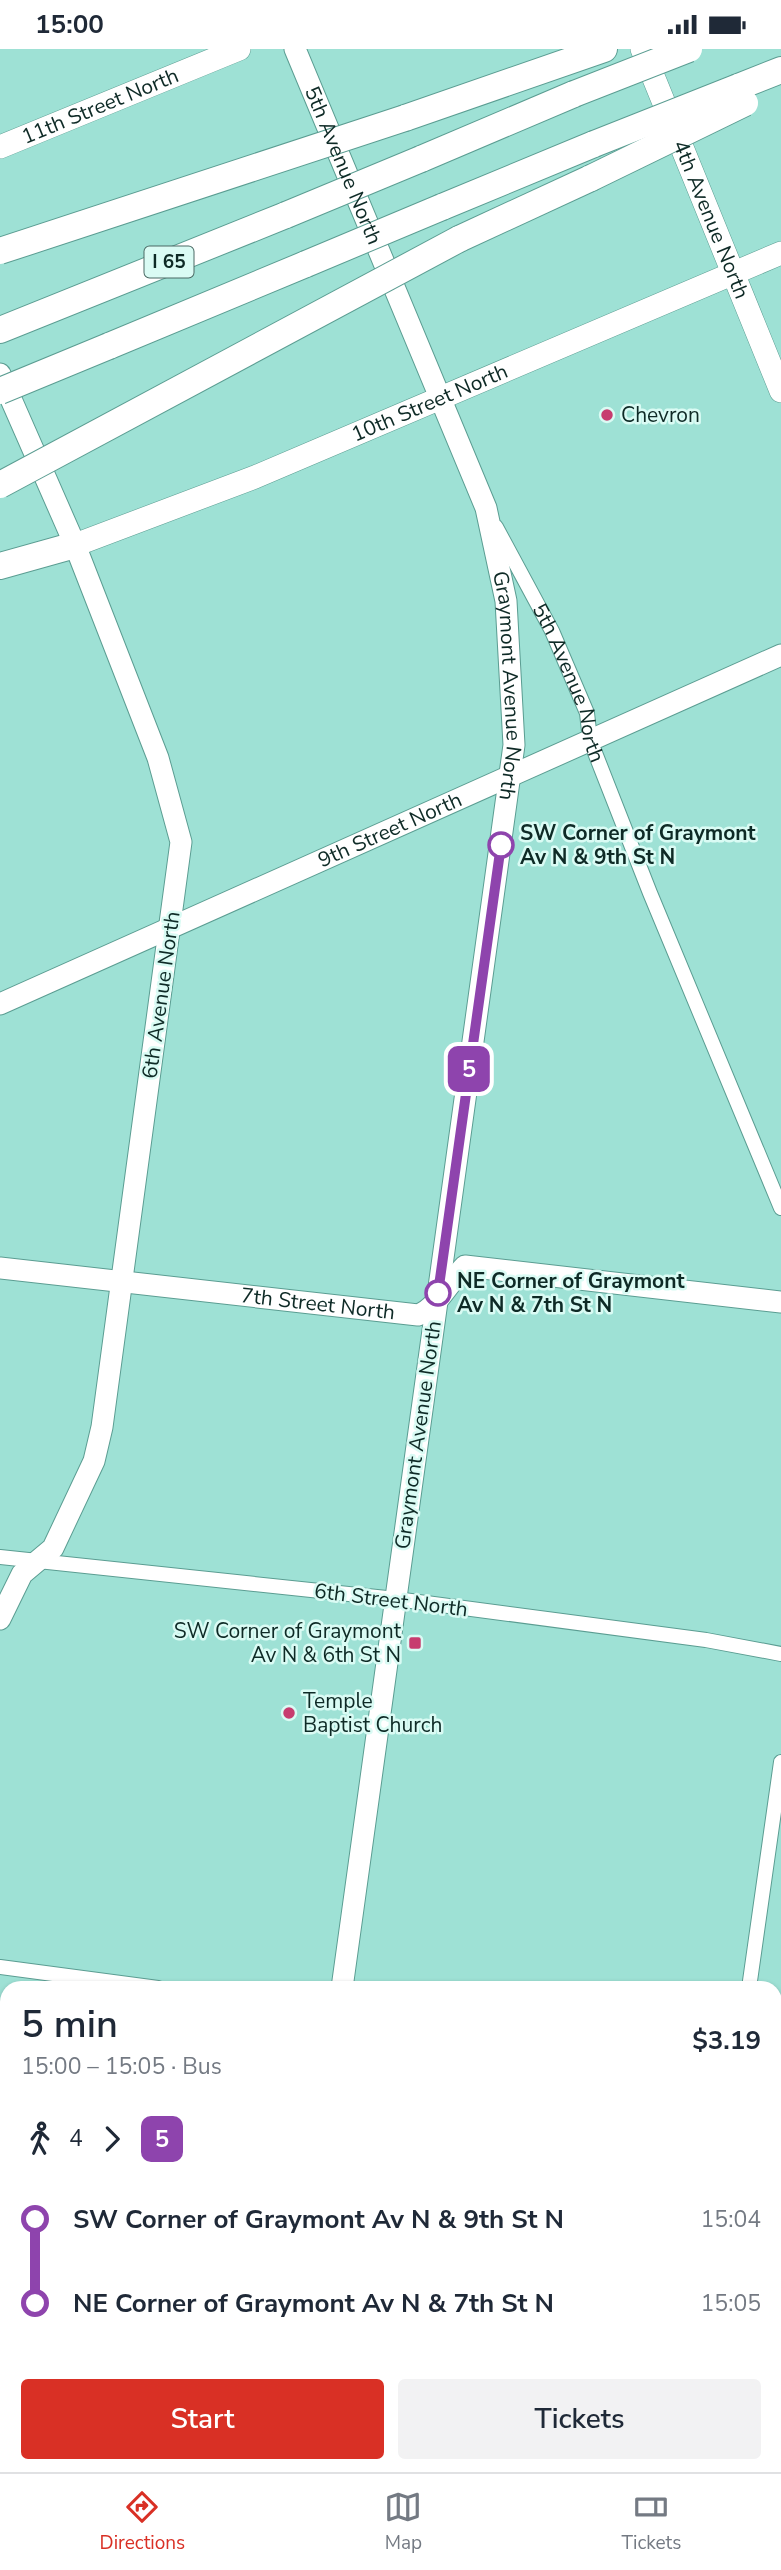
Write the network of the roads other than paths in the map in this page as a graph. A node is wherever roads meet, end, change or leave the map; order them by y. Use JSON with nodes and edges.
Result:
{"nodes":[{"id":1,"x":239,"y":49,"type":"edge"},
{"id":2,"x":295,"y":49,"type":"edge"},
{"id":3,"x":604,"y":49,"type":"edge"},
{"id":4,"x":642,"y":49,"type":"edge"},
{"id":5,"x":689,"y":49,"type":"edge"},
{"id":6,"x":781,"y":70,"type":"edge"},
{"id":7,"x":781,"y":83,"type":"edge"},
{"id":8,"x":741,"y":95,"type":"junction"},
{"id":9,"x":0,"y":147,"type":"edge"},
{"id":10,"x":0,"y":251,"type":"edge"},
{"id":11,"x":781,"y":253,"type":"edge"},
{"id":12,"x":731,"y":273,"type":"junction"},
{"id":13,"x":0,"y":330,"type":"edge"},
{"id":14,"x":0,"y":374,"type":"edge"},
{"id":15,"x":0,"y":391,"type":"edge"},
{"id":16,"x":781,"y":391,"type":"edge"},
{"id":17,"x":439,"y":397,"type":"junction"},
{"id":18,"x":0,"y":485,"type":"edge"},
{"id":19,"x":486,"y":508,"type":"junction"},
{"id":20,"x":75,"y":545,"type":"junction"},
{"id":21,"x":0,"y":566,"type":"edge"},
{"id":22,"x":781,"y":655,"type":"edge"},
{"id":23,"x":590,"y":740,"type":"junction"},
{"id":24,"x":510,"y":776,"type":"junction"},
{"id":25,"x":171,"y":928,"type":"junction"},
{"id":26,"x":0,"y":1004,"type":"edge"},
{"id":27,"x":781,"y":1208,"type":"edge"},
{"id":28,"x":0,"y":1268,"type":"edge"},
{"id":29,"x":121,"y":1282,"type":"junction"},
{"id":30,"x":437,"y":1301,"type":"junction"},
{"id":31,"x":781,"y":1302,"type":"edge"},
{"id":32,"x":0,"y":1556,"type":"edge"},
{"id":33,"x":38,"y":1561,"type":"junction"},
{"id":34,"x":396,"y":1599,"type":"junction"},
{"id":35,"x":0,"y":1619,"type":"edge"},
{"id":36,"x":781,"y":1654,"type":"edge"},
{"id":37,"x":781,"y":1762,"type":"edge"},
{"id":38,"x":0,"y":1967,"type":"edge"},
{"id":39,"x":105,"y":1981,"type":"edge"},
{"id":40,"x":343,"y":1981,"type":"edge"},
{"id":41,"x":750,"y":1981,"type":"edge"}],
"edges":[{"from":1,"to":9,"type":"main road","name":"11th Street North"},
{"from":2,"to":17,"type":"main road","name":"5th Avenue North"},
{"from":3,"to":10,"type":"highway","bridge":true},
{"from":4,"to":12,"type":"main road","name":"4th Avenue North"},
{"from":5,"to":13,"type":"highway","number":"I 65","bridge":true},
{"from":6,"to":8,"type":"highway","number":"I 65"},
{"from":7,"to":8,"type":"highway"},
{"from":8,"to":15,"type":"highway","number":"I 65","bridge":true},
{"from":8,"to":18,"type":"highway","bridge":true},
{"from":11,"to":12,"type":"main road","name":"10th Street North"},
{"from":12,"to":16,"type":"main road","name":"4th Avenue North"},
{"from":12,"to":17,"type":"main road","name":"10th Street North"},
{"from":14,"to":20,"type":"main road","name":"6th Avenue North"},
{"from":17,"to":19,"type":"main road","name":"5th Avenue North"},
{"from":17,"to":20,"type":"main road","name":"10th Street North"},
{"from":19,"to":23,"type":"street","name":"5th Avenue North"},
{"from":19,"to":24,"type":"main road","name":"Graymont Avenue North"},
{"from":20,"to":21,"type":"highway"},
{"from":20,"to":25,"type":"main road","name":"6th Avenue North"},
{"from":22,"to":23,"type":"main road","name":"9th Street North"},
{"from":23,"to":24,"type":"main road","name":"9th Street North"},
{"from":23,"to":27,"type":"street","name":"5th Avenue North"},
{"from":24,"to":25,"type":"main road","name":"9th Street North"},
{"from":24,"to":30,"type":"main road","name":"Graymont Avenue North"},
{"from":25,"to":26,"type":"main road","name":"9th Street North"},
{"from":25,"to":29,"type":"main road","name":"6th Avenue North"},
{"from":28,"to":29,"type":"main road","name":"7th Street North"},
{"from":29,"to":30,"type":"main road","name":"7th Street North"},
{"from":29,"to":33,"type":"main road","name":"6th Avenue North"},
{"from":30,"to":31,"type":"main road"},
{"from":30,"to":34,"type":"main road","name":"Graymont Avenue North"},
{"from":32,"to":33,"type":"street","name":"6th Street North"},
{"from":33,"to":34,"type":"street","name":"6th Street North"},
{"from":33,"to":35,"type":"main road","name":"6th Avenue North"},
{"from":34,"to":36,"type":"street","name":"6th Street North"},
{"from":34,"to":40,"type":"main road","name":"Graymont Avenue North"},
{"from":37,"to":41,"type":"street"},
{"from":38,"to":39,"type":"street"}]}
